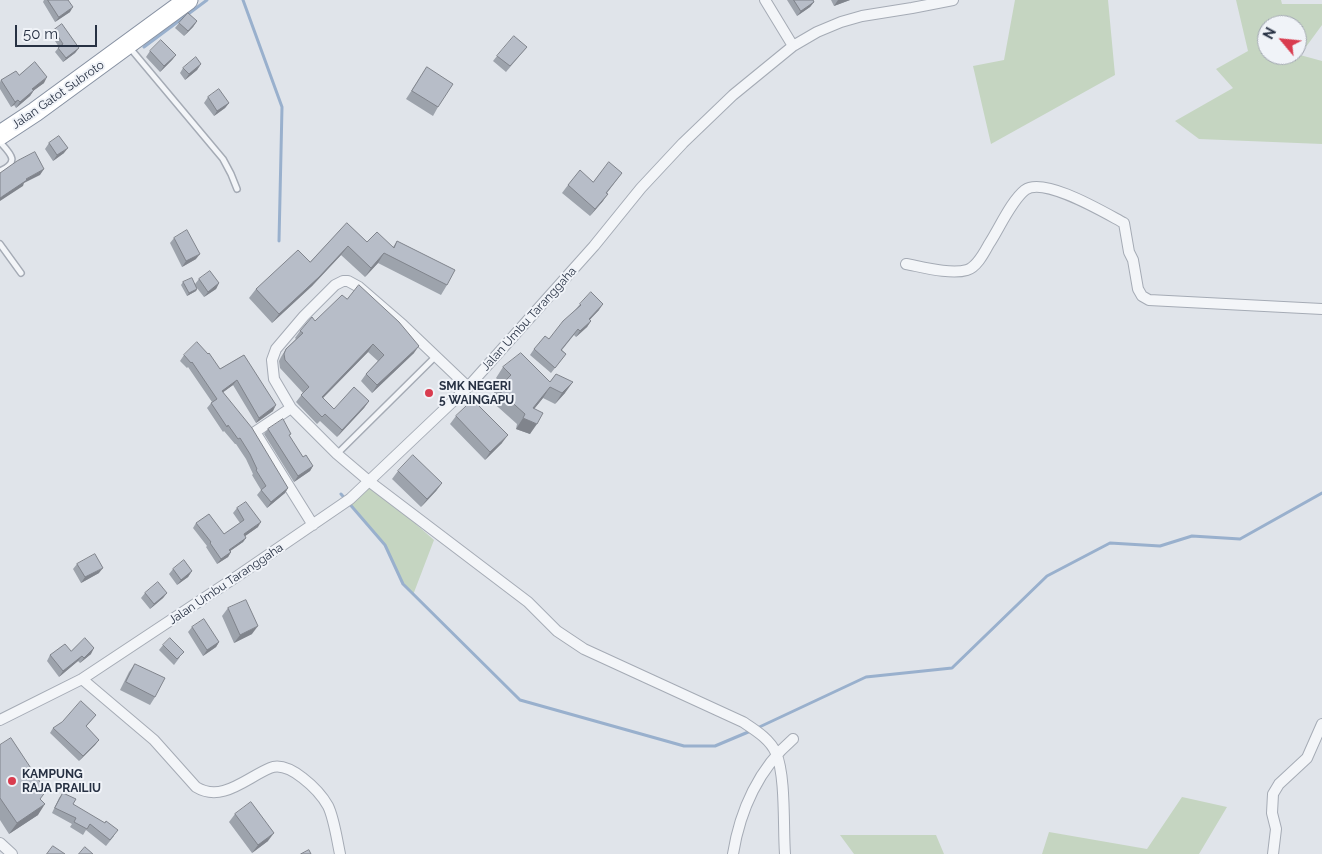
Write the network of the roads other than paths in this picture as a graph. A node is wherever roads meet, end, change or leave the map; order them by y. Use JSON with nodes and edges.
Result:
{"nodes":[{"id":1,"x":188,"y":0,"type":"edge"},
{"id":2,"x":765,"y":0,"type":"edge"},
{"id":3,"x":953,"y":0,"type":"edge"},
{"id":4,"x":128,"y":45,"type":"junction"},
{"id":5,"x":793,"y":46,"type":"junction"},
{"id":6,"x":0,"y":135,"type":"edge"},
{"id":7,"x":0,"y":142,"type":"edge"},
{"id":8,"x":0,"y":171,"type":"edge"},
{"id":9,"x":236,"y":189,"type":"dead end"},
{"id":10,"x":0,"y":244,"type":"edge"},
{"id":11,"x":906,"y":264,"type":"dead end"},
{"id":12,"x":21,"y":273,"type":"dead end"},
{"id":13,"x":1322,"y":309,"type":"edge"},
{"id":14,"x":435,"y":357,"type":"junction"},
{"id":15,"x":468,"y":387,"type":"junction"},
{"id":16,"x":291,"y":408,"type":"junction"},
{"id":17,"x":337,"y":454,"type":"junction"},
{"id":18,"x":370,"y":482,"type":"junction"},
{"id":19,"x":313,"y":525,"type":"junction"},
{"id":20,"x":82,"y":679,"type":"junction"},
{"id":21,"x":0,"y":720,"type":"edge"},
{"id":22,"x":1322,"y":724,"type":"edge"},
{"id":23,"x":793,"y":739,"type":"dead end"},
{"id":24,"x":776,"y":754,"type":"junction"},
{"id":25,"x":0,"y":842,"type":"edge"},
{"id":26,"x":12,"y":854,"type":"edge"},
{"id":27,"x":340,"y":854,"type":"edge"},
{"id":28,"x":733,"y":854,"type":"edge"},
{"id":29,"x":785,"y":854,"type":"edge"},
{"id":30,"x":1273,"y":854,"type":"edge"}],
"edges":[{"from":1,"to":4,"type":"highway","name":"Jalan Gatot Subroto"},
{"from":2,"to":5,"type":"street"},
{"from":3,"to":5,"type":"street","name":"Jalan Umbu Taranggaha"},
{"from":4,"to":6,"type":"highway","name":"Jalan Gatot Subroto"},
{"from":4,"to":9,"type":"lane"},
{"from":5,"to":15,"type":"street","name":"Jalan Umbu Taranggaha"},
{"from":7,"to":8,"type":"lane"},
{"from":10,"to":12,"type":"lane"},
{"from":11,"to":13,"type":"street"},
{"from":14,"to":15,"type":"street"},
{"from":14,"to":16,"type":"street"},
{"from":14,"to":17,"type":"lane"},
{"from":15,"to":18,"type":"street","name":"Jalan Umbu Taranggaha"},
{"from":16,"to":17,"type":"street"},
{"from":16,"to":19,"type":"street"},
{"from":17,"to":18,"type":"street"},
{"from":18,"to":19,"type":"street","name":"Jalan Umbu Taranggaha"},
{"from":18,"to":24,"type":"street"},
{"from":19,"to":20,"type":"street","name":"Jalan Umbu Taranggaha"},
{"from":20,"to":21,"type":"street","name":"Jalan Umbu Taranggaha"},
{"from":20,"to":27,"type":"street"},
{"from":22,"to":30,"type":"street"},
{"from":23,"to":24,"type":"street"},
{"from":24,"to":28,"type":"street"},
{"from":24,"to":29,"type":"street"},
{"from":25,"to":26,"type":"street"}]}
